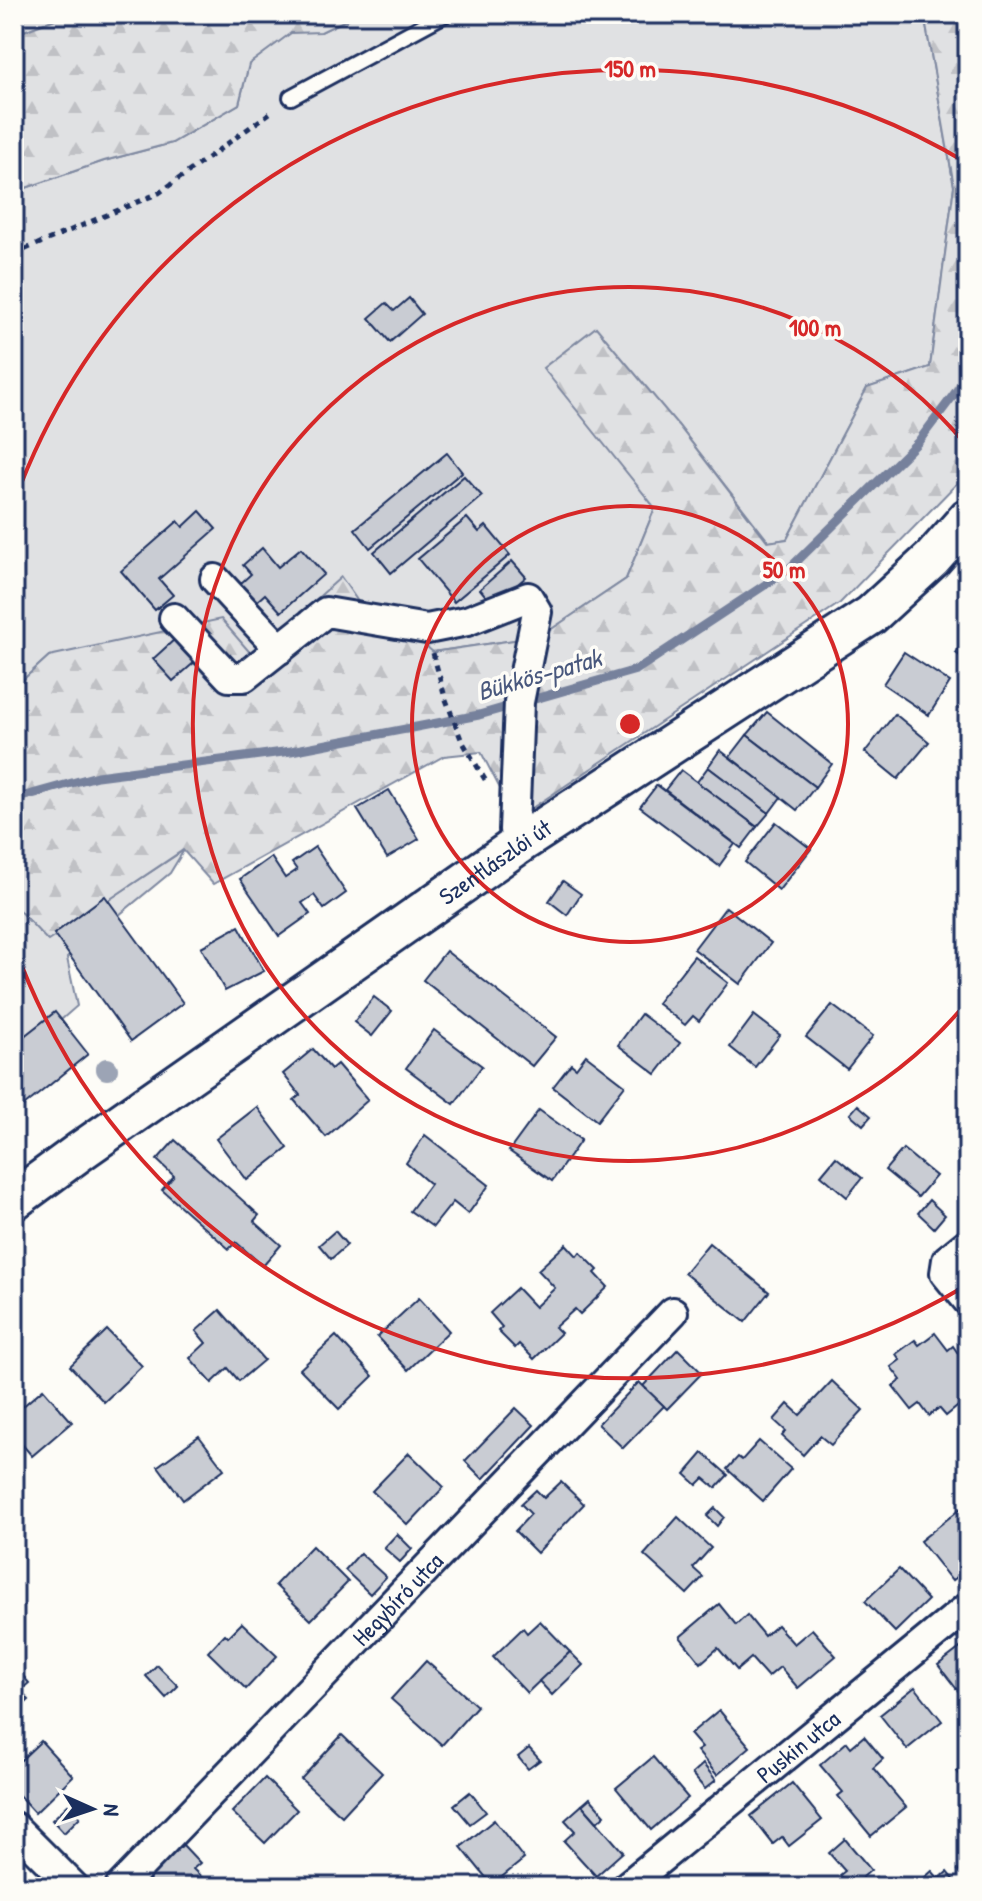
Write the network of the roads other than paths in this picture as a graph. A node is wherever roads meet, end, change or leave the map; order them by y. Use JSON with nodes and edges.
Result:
{"nodes":[{"id":1,"x":445,"y":14,"type":"edge"},
{"id":2,"x":291,"y":97,"type":"road end"},
{"id":3,"x":968,"y":518,"type":"edge"},
{"id":4,"x":215,"y":579,"type":"dead end"},
{"id":5,"x":174,"y":618,"type":"dead end"},
{"id":6,"x":280,"y":649,"type":"junction"},
{"id":7,"x":525,"y":840,"type":"junction"},
{"id":8,"x":14,"y":1200,"type":"edge"},
{"id":9,"x":968,"y":1243,"type":"edge"},
{"id":10,"x":968,"y":1301,"type":"edge"},
{"id":11,"x":673,"y":1312,"type":"dead end"},
{"id":12,"x":968,"y":1607,"type":"edge"},
{"id":13,"x":14,"y":1827,"type":"edge"},
{"id":14,"x":74,"y":1887,"type":"edge"},
{"id":15,"x":120,"y":1887,"type":"edge"},
{"id":16,"x":626,"y":1887,"type":"edge"}],
"edges":[{"from":1,"to":2,"type":"lane"},
{"from":3,"to":7,"type":"main road","name":"Szentlászlói út"},
{"from":4,"to":6,"type":"street"},
{"from":5,"to":6,"type":"street"},
{"from":6,"to":7,"type":"street"},
{"from":7,"to":8,"type":"main road","name":"Szentlászlói út"},
{"from":9,"to":10,"type":"street"},
{"from":11,"to":15,"type":"street","name":"Hegybíró utca"},
{"from":12,"to":16,"type":"street","name":"Puskin utca"},
{"from":13,"to":14,"type":"street"}]}
